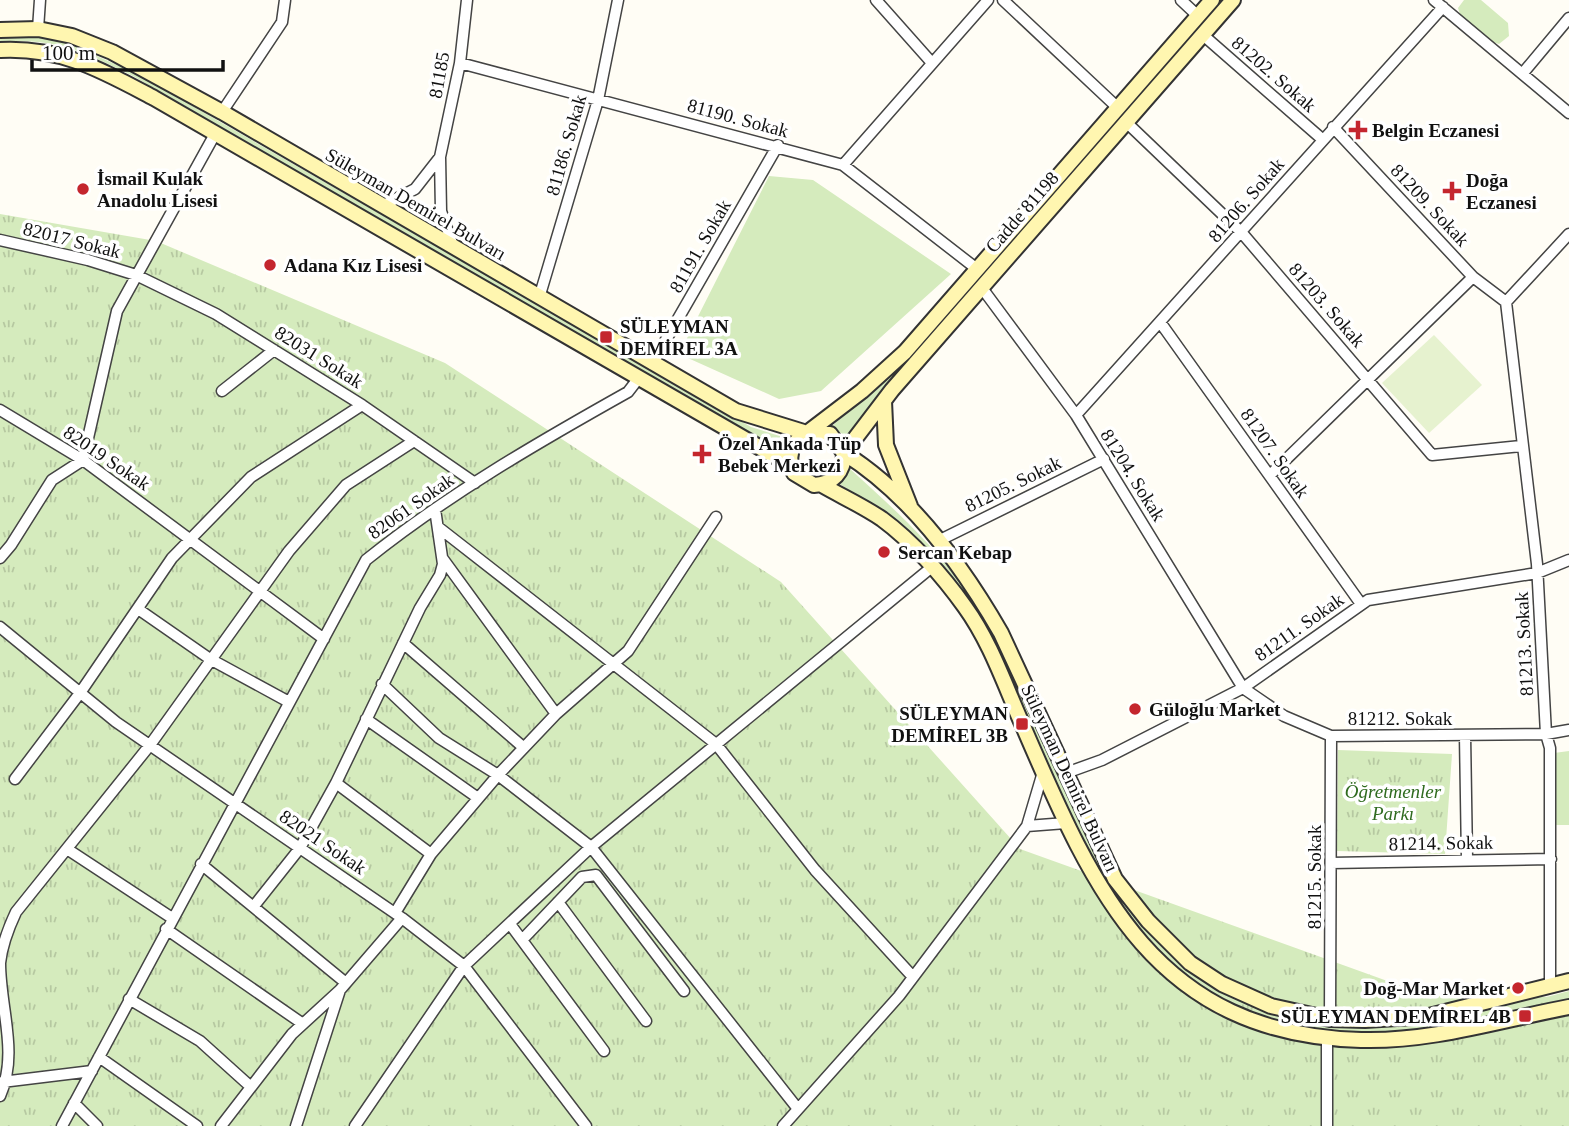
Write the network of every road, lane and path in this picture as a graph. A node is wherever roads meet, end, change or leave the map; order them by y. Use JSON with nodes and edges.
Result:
{"nodes":[{"id":1,"x":40,"y":0,"type":"edge"},
{"id":2,"x":285,"y":0,"type":"edge"},
{"id":3,"x":467,"y":0,"type":"edge"},
{"id":4,"x":618,"y":0,"type":"edge"},
{"id":5,"x":876,"y":0,"type":"edge"},
{"id":6,"x":988,"y":0,"type":"edge"},
{"id":7,"x":1003,"y":0,"type":"edge"},
{"id":8,"x":1181,"y":0,"type":"edge"},
{"id":9,"x":1212,"y":0,"type":"edge"},
{"id":10,"x":1233,"y":0,"type":"edge"},
{"id":11,"x":1438,"y":4,"type":"edge"},
{"id":12,"x":1198,"y":16,"type":"junction"},
{"id":13,"x":1569,"y":18,"type":"edge"},
{"id":14,"x":38,"y":29,"type":"junction"},
{"id":15,"x":0,"y":30,"type":"edge"},
{"id":16,"x":1203,"y":35,"type":"junction"},
{"id":17,"x":0,"y":50,"type":"edge"},
{"id":18,"x":460,"y":63,"type":"junction"},
{"id":19,"x":932,"y":63,"type":"junction"},
{"id":20,"x":1523,"y":73,"type":"junction"},
{"id":21,"x":598,"y":100,"type":"junction"},
{"id":22,"x":222,"y":112,"type":"junction"},
{"id":23,"x":1569,"y":113,"type":"edge"},
{"id":24,"x":1121,"y":115,"type":"junction"},
{"id":25,"x":1333,"y":127,"type":"junction"},
{"id":26,"x":215,"y":134,"type":"junction"},
{"id":27,"x":1322,"y":139,"type":"junction"},
{"id":28,"x":778,"y":145,"type":"junction"},
{"id":29,"x":440,"y":156,"type":"junction"},
{"id":30,"x":843,"y":165,"type":"junction"},
{"id":31,"x":382,"y":206,"type":"junction"},
{"id":32,"x":1242,"y":233,"type":"junction"},
{"id":33,"x":1569,"y":234,"type":"edge"},
{"id":34,"x":0,"y":240,"type":"edge"},
{"id":35,"x":453,"y":247,"type":"junction"},
{"id":36,"x":977,"y":270,"type":"junction"},
{"id":37,"x":136,"y":275,"type":"junction"},
{"id":38,"x":1473,"y":277,"type":"junction"},
{"id":39,"x":982,"y":288,"type":"junction"},
{"id":40,"x":539,"y":298,"type":"junction"},
{"id":41,"x":1506,"y":302,"type":"junction"},
{"id":42,"x":1160,"y":322,"type":"junction"},
{"id":43,"x":274,"y":350,"type":"junction"},
{"id":44,"x":652,"y":364,"type":"junction"},
{"id":45,"x":638,"y":379,"type":"junction"},
{"id":46,"x":1368,"y":380,"type":"junction"},
{"id":47,"x":222,"y":391,"type":"dead end"},
{"id":48,"x":884,"y":400,"type":"junction"},
{"id":49,"x":362,"y":405,"type":"junction"},
{"id":50,"x":0,"y":410,"type":"edge"},
{"id":51,"x":1076,"y":415,"type":"junction"},
{"id":52,"x":807,"y":433,"type":"junction"},
{"id":53,"x":414,"y":441,"type":"junction"},
{"id":54,"x":1521,"y":446,"type":"junction"},
{"id":55,"x":844,"y":453,"type":"junction"},
{"id":56,"x":1104,"y":459,"type":"junction"},
{"id":57,"x":83,"y":460,"type":"junction"},
{"id":58,"x":790,"y":465,"type":"junction"},
{"id":59,"x":1270,"y":475,"type":"junction"},
{"id":60,"x":475,"y":483,"type":"junction"},
{"id":61,"x":822,"y":485,"type":"junction"},
{"id":62,"x":435,"y":509,"type":"junction"},
{"id":63,"x":912,"y":512,"type":"junction"},
{"id":64,"x":716,"y":517,"type":"dead end"},
{"id":65,"x":438,"y":527,"type":"junction"},
{"id":66,"x":192,"y":540,"type":"junction"},
{"id":67,"x":938,"y":541,"type":"junction"},
{"id":68,"x":0,"y":558,"type":"edge"},
{"id":69,"x":443,"y":558,"type":"junction"},
{"id":70,"x":1569,"y":560,"type":"edge"},
{"id":71,"x":932,"y":567,"type":"junction"},
{"id":72,"x":1537,"y":573,"type":"junction"},
{"id":73,"x":261,"y":590,"type":"junction"},
{"id":74,"x":1361,"y":604,"type":"junction"},
{"id":75,"x":138,"y":608,"type":"junction"},
{"id":76,"x":0,"y":627,"type":"edge"},
{"id":77,"x":324,"y":639,"type":"junction"},
{"id":78,"x":403,"y":643,"type":"junction"},
{"id":79,"x":211,"y":659,"type":"junction"},
{"id":80,"x":614,"y":663,"type":"junction"},
{"id":81,"x":382,"y":684,"type":"junction"},
{"id":82,"x":1243,"y":688,"type":"junction"},
{"id":83,"x":79,"y":693,"type":"junction"},
{"id":84,"x":289,"y":702,"type":"junction"},
{"id":85,"x":556,"y":714,"type":"junction"},
{"id":86,"x":366,"y":719,"type":"junction"},
{"id":87,"x":1569,"y":730,"type":"edge"},
{"id":88,"x":1546,"y":734,"type":"junction"},
{"id":89,"x":1465,"y":735,"type":"junction"},
{"id":90,"x":1331,"y":736,"type":"junction"},
{"id":91,"x":716,"y":744,"type":"junction"},
{"id":92,"x":150,"y":745,"type":"junction"},
{"id":93,"x":523,"y":747,"type":"junction"},
{"id":94,"x":1043,"y":772,"type":"junction"},
{"id":95,"x":1066,"y":773,"type":"junction"},
{"id":96,"x":498,"y":775,"type":"junction"},
{"id":97,"x":15,"y":779,"type":"dead end"},
{"id":98,"x":336,"y":783,"type":"junction"},
{"id":99,"x":478,"y":798,"type":"junction"},
{"id":100,"x":234,"y":802,"type":"junction"},
{"id":101,"x":1066,"y":822,"type":"junction"},
{"id":102,"x":1027,"y":826,"type":"junction"},
{"id":103,"x":591,"y":847,"type":"junction"},
{"id":104,"x":300,"y":848,"type":"junction"},
{"id":105,"x":67,"y":849,"type":"junction"},
{"id":106,"x":430,"y":854,"type":"junction"},
{"id":107,"x":1467,"y":859,"type":"junction"},
{"id":108,"x":1551,"y":859,"type":"junction"},
{"id":109,"x":1331,"y":863,"type":"junction"},
{"id":110,"x":201,"y":864,"type":"junction"},
{"id":111,"x":558,"y":902,"type":"junction"},
{"id":112,"x":254,"y":906,"type":"junction"},
{"id":113,"x":398,"y":915,"type":"junction"},
{"id":114,"x":172,"y":918,"type":"junction"},
{"id":115,"x":510,"y":924,"type":"junction"},
{"id":116,"x":166,"y":929,"type":"junction"},
{"id":117,"x":522,"y":940,"type":"junction"},
{"id":118,"x":464,"y":966,"type":"junction"},
{"id":119,"x":913,"y":977,"type":"junction"},
{"id":120,"x":1569,"y":981,"type":"edge"},
{"id":121,"x":1550,"y":986,"type":"junction"},
{"id":122,"x":343,"y":987,"type":"junction"},
{"id":123,"x":684,"y":991,"type":"dead end"},
{"id":124,"x":129,"y":999,"type":"junction"},
{"id":125,"x":1569,"y":1007,"type":"edge"},
{"id":126,"x":1330,"y":1019,"type":"junction"},
{"id":127,"x":646,"y":1021,"type":"dead end"},
{"id":128,"x":303,"y":1024,"type":"junction"},
{"id":129,"x":1328,"y":1038,"type":"junction"},
{"id":130,"x":604,"y":1051,"type":"dead end"},
{"id":131,"x":99,"y":1057,"type":"junction"},
{"id":132,"x":92,"y":1071,"type":"junction"},
{"id":133,"x":3,"y":1082,"type":"edge"},
{"id":134,"x":251,"y":1087,"type":"junction"},
{"id":135,"x":0,"y":1097,"type":"edge"},
{"id":136,"x":74,"y":1103,"type":"junction"},
{"id":137,"x":799,"y":1109,"type":"junction"},
{"id":138,"x":62,"y":1126,"type":"edge"},
{"id":139,"x":97,"y":1126,"type":"edge"},
{"id":140,"x":197,"y":1126,"type":"edge"},
{"id":141,"x":221,"y":1126,"type":"edge"},
{"id":142,"x":296,"y":1126,"type":"edge"},
{"id":143,"x":355,"y":1126,"type":"edge"},
{"id":144,"x":586,"y":1126,"type":"edge"},
{"id":145,"x":783,"y":1126,"type":"edge"},
{"id":146,"x":1327,"y":1126,"type":"edge"}],
"edges":[{"from":1,"to":14,"type":"street"},
{"from":2,"to":22,"type":"street"},
{"from":3,"to":18,"type":"street","name":"81185"},
{"from":4,"to":21,"type":"street","name":"81186. Sokak"},
{"from":5,"to":19,"type":"street"},
{"from":6,"to":19,"type":"street"},
{"from":7,"to":24,"type":"street","name":"81203. Sokak"},
{"from":8,"to":12,"type":"street"},
{"from":9,"to":12,"type":"main road","name":"Cadde 81198"},
{"from":10,"to":16,"type":"main road","name":"Cadde 81198"},
{"from":11,"to":20,"type":"street"},
{"from":11,"to":25,"type":"street","name":"81206. Sokak"},
{"from":12,"to":24,"type":"main road","name":"Cadde 81198"},
{"from":13,"to":20,"type":"street"},
{"from":14,"to":15,"type":"main road","name":"Süleyman Demirel Bulvarı"},
{"from":14,"to":22,"type":"main road","name":"Süleyman Demirel Bulvarı"},
{"from":16,"to":24,"type":"main road","name":"Cadde 81198"},
{"from":16,"to":27,"type":"street","name":"81202. Sokak"},
{"from":17,"to":26,"type":"main road","name":"Süleyman Demirel Bulvarı"},
{"from":18,"to":21,"type":"street","name":"81190. Sokak"},
{"from":18,"to":29,"type":"street","name":"81185"},
{"from":19,"to":30,"type":"street"},
{"from":20,"to":23,"type":"street"},
{"from":21,"to":28,"type":"street","name":"81190. Sokak"},
{"from":21,"to":40,"type":"street","name":"81186. Sokak"},
{"from":22,"to":31,"type":"main road","name":"Süleyman Demirel Bulvarı"},
{"from":24,"to":32,"type":"street","name":"81203. Sokak"},
{"from":24,"to":36,"type":"main road","name":"Cadde 81198"},
{"from":24,"to":39,"type":"main road","name":"Cadde 81198"},
{"from":25,"to":27,"type":"street","name":"81206. Sokak"},
{"from":25,"to":38,"type":"street","name":"81209. Sokak"},
{"from":26,"to":37,"type":"street"},
{"from":26,"to":45,"type":"main road","name":"Süleyman Demirel Bulvarı"},
{"from":27,"to":32,"type":"street","name":"81206. Sokak"},
{"from":28,"to":30,"type":"street","name":"81190. Sokak"},
{"from":28,"to":44,"type":"street","name":"81191. Sokak"},
{"from":29,"to":31,"type":"street","name":"81185"},
{"from":29,"to":35,"type":"street","name":"81185"},
{"from":30,"to":36,"type":"street","name":"81190. Sokak"},
{"from":31,"to":35,"type":"main road","name":"Süleyman Demirel Bulvarı"},
{"from":32,"to":42,"type":"street","name":"81206. Sokak"},
{"from":32,"to":46,"type":"street","name":"81203. Sokak"},
{"from":33,"to":41,"type":"street"},
{"from":34,"to":37,"type":"street","name":"82017 Sokak"},
{"from":35,"to":40,"type":"main road","name":"Süleyman Demirel Bulvarı"},
{"from":36,"to":52,"type":"main road","name":"Cadde 81198"},
{"from":37,"to":43,"type":"street","name":"82031 Sokak"},
{"from":37,"to":57,"type":"street"},
{"from":38,"to":41,"type":"street","name":"81209. Sokak"},
{"from":38,"to":46,"type":"street"},
{"from":39,"to":48,"type":"main road","name":"Cadde 81198"},
{"from":39,"to":51,"type":"street","name":"81204. Sokak"},
{"from":40,"to":44,"type":"main road","name":"Süleyman Demirel Bulvarı"},
{"from":41,"to":54,"type":"street","name":"81213. Sokak"},
{"from":42,"to":51,"type":"street","name":"81206. Sokak"},
{"from":42,"to":59,"type":"street","name":"81207. Sokak"},
{"from":43,"to":47,"type":"street"},
{"from":43,"to":49,"type":"street","name":"82031 Sokak"},
{"from":44,"to":52,"type":"main road","name":"Süleyman Demirel Bulvarı"},
{"from":45,"to":58,"type":"main road","name":"Süleyman Demirel Bulvarı"},
{"from":45,"to":60,"type":"street","name":"82061 Sokak"},
{"from":46,"to":54,"type":"street","name":"81203. Sokak"},
{"from":46,"to":59,"type":"street"},
{"from":48,"to":55,"type":"main road","name":"Cadde 81198"},
{"from":48,"to":63,"type":"main road"},
{"from":49,"to":53,"type":"street","name":"82031 Sokak"},
{"from":49,"to":66,"type":"street"},
{"from":50,"to":57,"type":"street","name":"82019 Sokak"},
{"from":51,"to":56,"type":"street","name":"81204. Sokak"},
{"from":52,"to":55,"type":"main road"},
{"from":52,"to":58,"type":"main road"},
{"from":53,"to":60,"type":"street","name":"82031 Sokak"},
{"from":53,"to":73,"type":"street"},
{"from":54,"to":72,"type":"street","name":"81213. Sokak"},
{"from":55,"to":61,"type":"main road"},
{"from":55,"to":63,"type":"main road","name":"Süleyman Demirel Bulvarı"},
{"from":56,"to":67,"type":"street","name":"81205. Sokak"},
{"from":56,"to":82,"type":"street","name":"81204. Sokak"},
{"from":57,"to":66,"type":"street","name":"82019 Sokak"},
{"from":57,"to":68,"type":"street"},
{"from":58,"to":61,"type":"main road"},
{"from":59,"to":74,"type":"street","name":"81207. Sokak"},
{"from":60,"to":62,"type":"street","name":"82061 Sokak"},
{"from":61,"to":71,"type":"main road","name":"Süleyman Demirel Bulvarı"},
{"from":62,"to":65,"type":"street"},
{"from":62,"to":77,"type":"street","name":"82061 Sokak"},
{"from":63,"to":67,"type":"main road","name":"Süleyman Demirel Bulvarı"},
{"from":64,"to":80,"type":"street"},
{"from":65,"to":69,"type":"street"},
{"from":65,"to":80,"type":"street"},
{"from":66,"to":73,"type":"street","name":"82019 Sokak"},
{"from":66,"to":75,"type":"street"},
{"from":67,"to":95,"type":"main road","name":"Süleyman Demirel Bulvarı"},
{"from":69,"to":78,"type":"street"},
{"from":69,"to":85,"type":"street"},
{"from":70,"to":72,"type":"street","name":"81211. Sokak"},
{"from":71,"to":91,"type":"street"},
{"from":71,"to":94,"type":"main road","name":"Süleyman Demirel Bulvarı"},
{"from":72,"to":74,"type":"street","name":"81211. Sokak"},
{"from":72,"to":88,"type":"street","name":"81213. Sokak"},
{"from":73,"to":77,"type":"street","name":"82019 Sokak"},
{"from":73,"to":79,"type":"street"},
{"from":74,"to":82,"type":"street","name":"81211. Sokak"},
{"from":75,"to":79,"type":"street"},
{"from":75,"to":83,"type":"street"},
{"from":76,"to":83,"type":"street","name":"82021 Sokak"},
{"from":77,"to":84,"type":"street","name":"82061 Sokak"},
{"from":78,"to":81,"type":"street"},
{"from":78,"to":93,"type":"street"},
{"from":79,"to":84,"type":"street"},
{"from":79,"to":92,"type":"street"},
{"from":80,"to":85,"type":"street"},
{"from":80,"to":91,"type":"street"},
{"from":81,"to":86,"type":"street"},
{"from":81,"to":96,"type":"street"},
{"from":82,"to":90,"type":"street","name":"81212. Sokak"},
{"from":82,"to":95,"type":"street","name":"81211. Sokak"},
{"from":83,"to":92,"type":"street","name":"82021 Sokak"},
{"from":83,"to":97,"type":"street"},
{"from":84,"to":100,"type":"street","name":"82061 Sokak"},
{"from":85,"to":93,"type":"street"},
{"from":86,"to":98,"type":"street"},
{"from":86,"to":99,"type":"street"},
{"from":87,"to":88,"type":"street","name":"81212. Sokak"},
{"from":88,"to":89,"type":"street","name":"81212. Sokak"},
{"from":88,"to":108,"type":"street","name":"81213. Sokak"},
{"from":89,"to":90,"type":"street","name":"81212. Sokak"},
{"from":89,"to":107,"type":"street"},
{"from":90,"to":109,"type":"street","name":"81215. Sokak"},
{"from":91,"to":103,"type":"street"},
{"from":91,"to":119,"type":"street"},
{"from":92,"to":100,"type":"street","name":"82021 Sokak"},
{"from":92,"to":105,"type":"street"},
{"from":93,"to":96,"type":"street"},
{"from":94,"to":101,"type":"main road","name":"Süleyman Demirel Bulvarı"},
{"from":94,"to":102,"type":"street"},
{"from":95,"to":126,"type":"main road","name":"Süleyman Demirel Bulvarı"},
{"from":96,"to":99,"type":"street"},
{"from":96,"to":103,"type":"street"},
{"from":98,"to":104,"type":"street"},
{"from":98,"to":106,"type":"street"},
{"from":99,"to":106,"type":"street"},
{"from":100,"to":104,"type":"street","name":"82021 Sokak"},
{"from":100,"to":110,"type":"street","name":"82061 Sokak"},
{"from":101,"to":102,"type":"street"},
{"from":101,"to":129,"type":"main road","name":"Süleyman Demirel Bulvarı"},
{"from":102,"to":119,"type":"street"},
{"from":103,"to":115,"type":"street"},
{"from":103,"to":137,"type":"street"},
{"from":104,"to":112,"type":"street"},
{"from":104,"to":113,"type":"street","name":"82021 Sokak"},
{"from":105,"to":114,"type":"street"},
{"from":105,"to":133,"type":"street"},
{"from":106,"to":113,"type":"street"},
{"from":107,"to":108,"type":"street","name":"81214. Sokak"},
{"from":107,"to":109,"type":"street","name":"81214. Sokak"},
{"from":108,"to":121,"type":"street","name":"81213. Sokak"},
{"from":109,"to":126,"type":"street","name":"81215. Sokak"},
{"from":110,"to":112,"type":"street"},
{"from":110,"to":114,"type":"street","name":"82061 Sokak"},
{"from":111,"to":117,"type":"street"},
{"from":111,"to":123,"type":"street"},
{"from":111,"to":127,"type":"street"},
{"from":112,"to":122,"type":"street"},
{"from":113,"to":118,"type":"street","name":"82021 Sokak"},
{"from":113,"to":122,"type":"street"},
{"from":114,"to":116,"type":"street","name":"82061 Sokak"},
{"from":115,"to":117,"type":"street"},
{"from":115,"to":118,"type":"street"},
{"from":116,"to":124,"type":"street","name":"82061 Sokak"},
{"from":116,"to":128,"type":"street"},
{"from":117,"to":130,"type":"street"},
{"from":118,"to":143,"type":"street"},
{"from":118,"to":144,"type":"street","name":"82021 Sokak"},
{"from":119,"to":137,"type":"street"},
{"from":120,"to":121,"type":"main road","name":"Süleyman Demirel Bulvarı"},
{"from":121,"to":126,"type":"main road","name":"Süleyman Demirel Bulvarı"},
{"from":122,"to":128,"type":"street"},
{"from":122,"to":142,"type":"street"},
{"from":124,"to":131,"type":"street","name":"82061 Sokak"},
{"from":124,"to":134,"type":"street"},
{"from":125,"to":129,"type":"main road","name":"Süleyman Demirel Bulvarı"},
{"from":128,"to":134,"type":"street"},
{"from":129,"to":146,"type":"street"},
{"from":131,"to":132,"type":"street","name":"82061 Sokak"},
{"from":131,"to":140,"type":"street"},
{"from":132,"to":133,"type":"street"},
{"from":132,"to":136,"type":"street","name":"82061 Sokak"},
{"from":133,"to":135,"type":"street"},
{"from":134,"to":141,"type":"street"},
{"from":136,"to":138,"type":"street","name":"82061 Sokak"},
{"from":136,"to":139,"type":"street"},
{"from":137,"to":145,"type":"street"}]}
